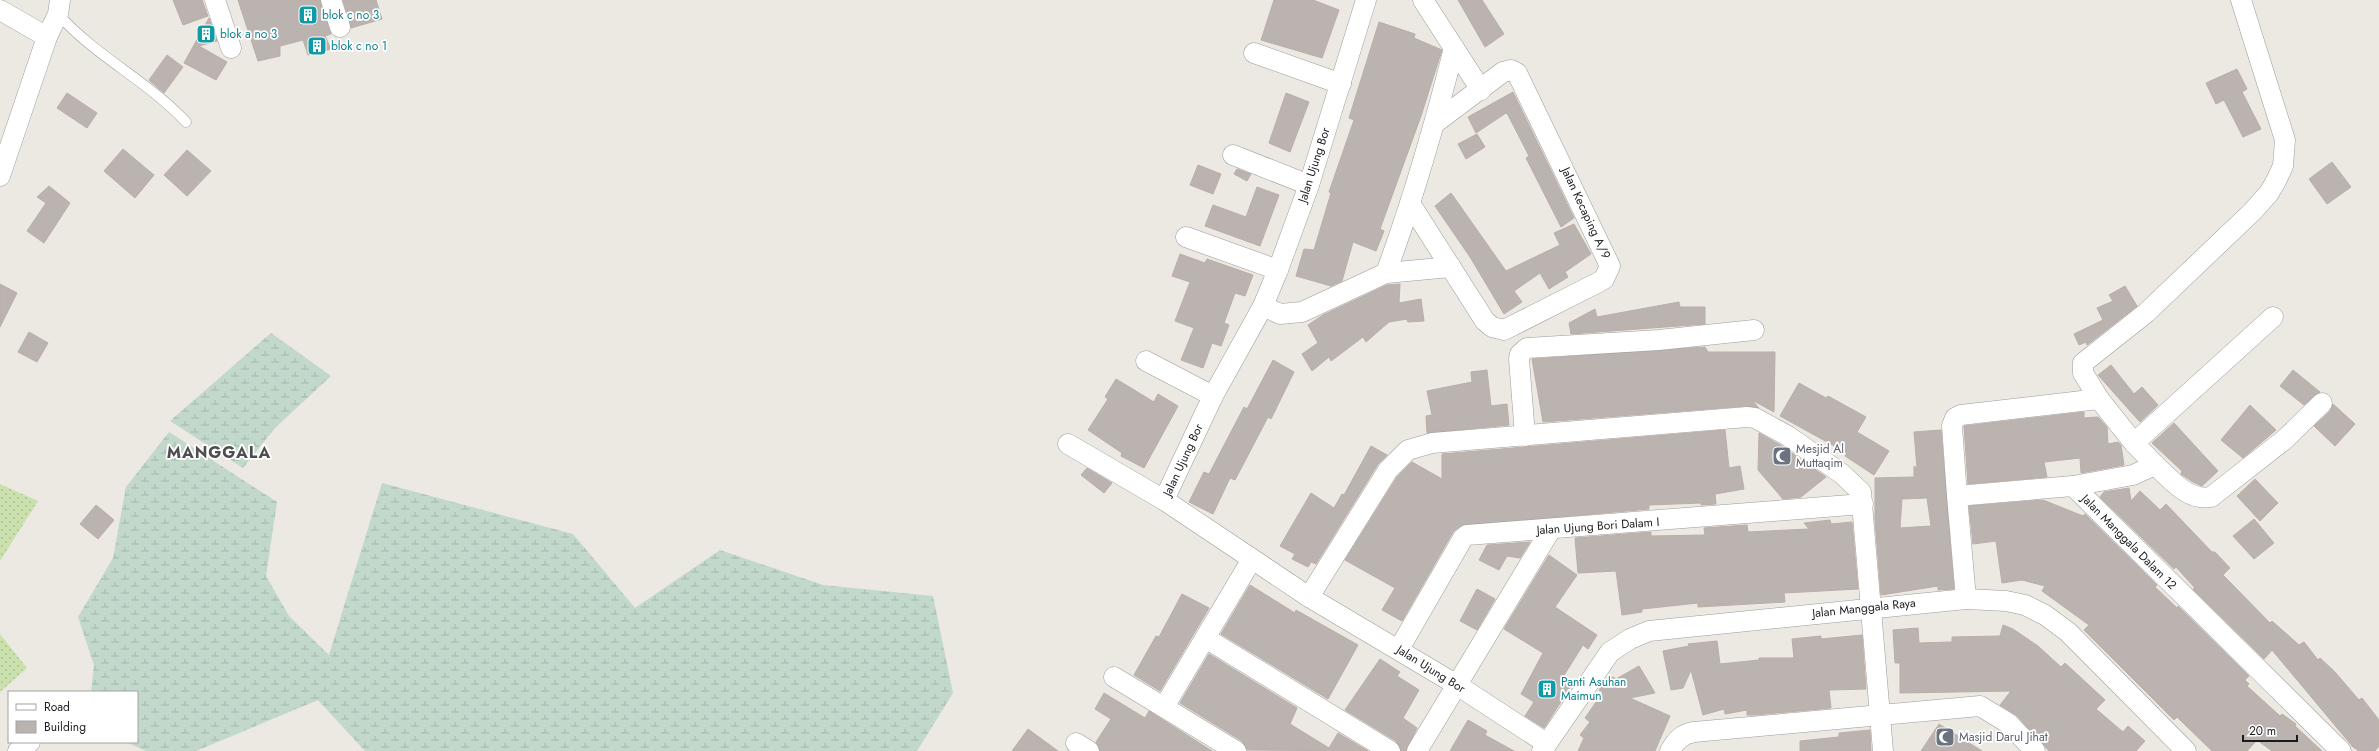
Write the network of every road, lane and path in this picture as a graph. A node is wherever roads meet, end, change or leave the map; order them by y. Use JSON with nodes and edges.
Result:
{"nodes":[{"id":1,"x":215,"y":0,"type":"edge"},
{"id":2,"x":331,"y":0,"type":"edge"},
{"id":3,"x":1366,"y":0,"type":"edge"},
{"id":4,"x":1423,"y":0,"type":"edge"},
{"id":5,"x":2241,"y":0,"type":"edge"},
{"id":6,"x":59,"y":7,"type":"edge"},
{"id":7,"x":0,"y":10,"type":"edge"},
{"id":8,"x":340,"y":27,"type":"dead end"},
{"id":9,"x":47,"y":37,"type":"junction"},
{"id":10,"x":231,"y":48,"type":"dead end"},
{"id":11,"x":1454,"y":48,"type":"junction"},
{"id":12,"x":1254,"y":53,"type":"dead end"},
{"id":13,"x":1341,"y":84,"type":"junction"},
{"id":14,"x":1481,"y":90,"type":"junction"},
{"id":15,"x":186,"y":122,"type":"dead end"},
{"id":16,"x":1435,"y":123,"type":"junction"},
{"id":17,"x":1233,"y":155,"type":"dead end"},
{"id":18,"x":0,"y":176,"type":"edge"},
{"id":19,"x":1309,"y":185,"type":"junction"},
{"id":20,"x":1411,"y":205,"type":"junction"},
{"id":21,"x":1186,"y":237,"type":"dead end"},
{"id":22,"x":1450,"y":267,"type":"junction"},
{"id":23,"x":1278,"y":270,"type":"junction"},
{"id":24,"x":1386,"y":273,"type":"junction"},
{"id":25,"x":1263,"y":306,"type":"junction"},
{"id":26,"x":2273,"y":317,"type":"dead end"},
{"id":27,"x":1754,"y":330,"type":"dead end"},
{"id":28,"x":1146,"y":361,"type":"dead end"},
{"id":29,"x":1213,"y":396,"type":"junction"},
{"id":30,"x":2099,"y":399,"type":"junction"},
{"id":31,"x":2322,"y":403,"type":"dead end"},
{"id":32,"x":1525,"y":436,"type":"junction"},
{"id":33,"x":2134,"y":443,"type":"junction"},
{"id":34,"x":1068,"y":444,"type":"dead end"},
{"id":35,"x":2155,"y":465,"type":"junction"},
{"id":36,"x":2074,"y":486,"type":"junction"},
{"id":37,"x":1957,"y":496,"type":"junction"},
{"id":38,"x":1164,"y":500,"type":"junction"},
{"id":39,"x":1863,"y":504,"type":"junction"},
{"id":40,"x":1551,"y":529,"type":"junction"},
{"id":41,"x":1252,"y":559,"type":"junction"},
{"id":42,"x":1309,"y":597,"type":"junction"},
{"id":43,"x":1966,"y":599,"type":"junction"},
{"id":44,"x":1872,"y":607,"type":"junction"},
{"id":45,"x":1207,"y":638,"type":"junction"},
{"id":46,"x":1399,"y":649,"type":"junction"},
{"id":47,"x":1114,"y":677,"type":"dead end"},
{"id":48,"x":1457,"y":685,"type":"junction"},
{"id":49,"x":1164,"y":707,"type":"junction"},
{"id":50,"x":1878,"y":714,"type":"junction"},
{"id":51,"x":29,"y":743,"type":"edge"},
{"id":52,"x":1544,"y":747,"type":"edge"},
{"id":53,"x":18,"y":751,"type":"edge"},
{"id":54,"x":1236,"y":751,"type":"edge"},
{"id":55,"x":1390,"y":751,"type":"edge"},
{"id":56,"x":1417,"y":751,"type":"edge"},
{"id":57,"x":1670,"y":751,"type":"edge"},
{"id":58,"x":1883,"y":751,"type":"edge"},
{"id":59,"x":2035,"y":751,"type":"edge"},
{"id":60,"x":2186,"y":751,"type":"edge"},
{"id":61,"x":2340,"y":751,"type":"edge"}],
"edges":[{"from":1,"to":10,"type":"street"},
{"from":2,"to":8,"type":"street"},
{"from":3,"to":13,"type":"street","name":"Jalan Ujung Bor"},
{"from":4,"to":11,"type":"street"},
{"from":5,"to":30,"type":"street"},
{"from":6,"to":9,"type":"street"},
{"from":6,"to":15,"type":"lane"},
{"from":7,"to":9,"type":"street"},
{"from":9,"to":18,"type":"street"},
{"from":11,"to":14,"type":"street"},
{"from":11,"to":16,"type":"street"},
{"from":12,"to":13,"type":"street"},
{"from":13,"to":19,"type":"street","name":"Jalan Ujung Bor"},
{"from":14,"to":16,"type":"street","name":"Jalan Kecaping A/9"},
{"from":14,"to":22,"type":"street","name":"Jalan Kecaping A/9"},
{"from":16,"to":20,"type":"street"},
{"from":17,"to":19,"type":"street"},
{"from":19,"to":23,"type":"street","name":"Jalan Ujung Bor"},
{"from":20,"to":22,"type":"street","name":"Jalan Kecaping A/9"},
{"from":20,"to":24,"type":"street"},
{"from":21,"to":23,"type":"street"},
{"from":22,"to":24,"type":"street"},
{"from":23,"to":25,"type":"street","name":"Jalan Ujung Bor"},
{"from":24,"to":25,"type":"street"},
{"from":25,"to":29,"type":"street","name":"Jalan Ujung Bor"},
{"from":26,"to":33,"type":"street"},
{"from":27,"to":32,"type":"street"},
{"from":28,"to":29,"type":"street"},
{"from":29,"to":38,"type":"street","name":"Jalan Ujung Bor"},
{"from":30,"to":33,"type":"street"},
{"from":30,"to":37,"type":"street"},
{"from":31,"to":35,"type":"street"},
{"from":32,"to":39,"type":"street"},
{"from":32,"to":42,"type":"street"},
{"from":33,"to":35,"type":"street"},
{"from":34,"to":38,"type":"street"},
{"from":35,"to":36,"type":"street"},
{"from":36,"to":37,"type":"street","name":"Jalan Manggala Dalam 12"},
{"from":36,"to":61,"type":"street","name":"Jalan Manggala Dalam 12"},
{"from":37,"to":43,"type":"street"},
{"from":38,"to":41,"type":"street","name":"Jalan Ujung Bor"},
{"from":39,"to":40,"type":"street","name":"Jalan Ujung Bori Dalam I"},
{"from":39,"to":44,"type":"street"},
{"from":40,"to":46,"type":"street","name":"Jalan Ujung Bori Dalam I"},
{"from":40,"to":48,"type":"street"},
{"from":41,"to":42,"type":"street","name":"Jalan Ujung Bor"},
{"from":41,"to":45,"type":"street"},
{"from":42,"to":46,"type":"street","name":"Jalan Ujung Bor"},
{"from":43,"to":44,"type":"street","name":"Jalan Manggala Raya"},
{"from":43,"to":60,"type":"street","name":"Jalan Manggala Raya"},
{"from":44,"to":50,"type":"street"},
{"from":44,"to":52,"type":"street","name":"Jalan Manggala Raya"},
{"from":45,"to":49,"type":"street"},
{"from":45,"to":55,"type":"street"},
{"from":46,"to":48,"type":"street","name":"Jalan Ujung Bor"},
{"from":47,"to":49,"type":"street"},
{"from":48,"to":52,"type":"street","name":"Jalan Ujung Bor"},
{"from":48,"to":56,"type":"street"},
{"from":49,"to":54,"type":"street"},
{"from":50,"to":57,"type":"street"},
{"from":50,"to":58,"type":"street"},
{"from":50,"to":59,"type":"street"},
{"from":51,"to":53,"type":"street"}]}
